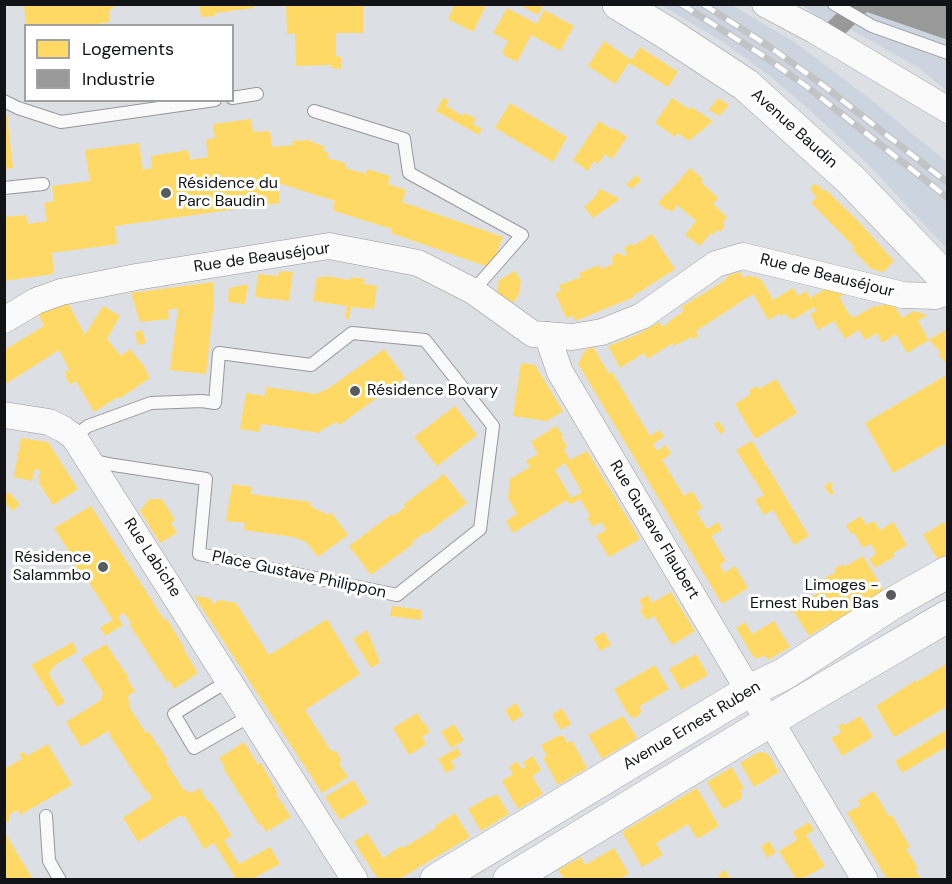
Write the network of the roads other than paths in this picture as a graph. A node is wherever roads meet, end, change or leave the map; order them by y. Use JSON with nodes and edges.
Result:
{"nodes":[{"id":1,"x":619,"y":4,"type":"edge"},
{"id":2,"x":765,"y":4,"type":"edge"},
{"id":3,"x":834,"y":4,"type":"edge"},
{"id":4,"x":948,"y":53,"type":"edge"},
{"id":5,"x":257,"y":94,"type":"dead end"},
{"id":6,"x":234,"y":98,"type":"edge"},
{"id":7,"x":4,"y":101,"type":"edge"},
{"id":8,"x":200,"y":102,"type":"edge"},
{"id":9,"x":948,"y":110,"type":"edge"},
{"id":10,"x":314,"y":111,"type":"dead end"},
{"id":11,"x":43,"y":184,"type":"dead end"},
{"id":12,"x":4,"y":188,"type":"edge"},
{"id":13,"x":948,"y":281,"type":"edge"},
{"id":14,"x":473,"y":291,"type":"junction"},
{"id":15,"x":948,"y":292,"type":"edge"},
{"id":16,"x":4,"y":320,"type":"edge"},
{"id":17,"x":547,"y":335,"type":"junction"},
{"id":18,"x":4,"y":415,"type":"edge"},
{"id":19,"x":74,"y":437,"type":"junction"},
{"id":20,"x":89,"y":460,"type":"junction"},
{"id":21,"x":948,"y":572,"type":"edge"},
{"id":22,"x":948,"y":616,"type":"edge"},
{"id":23,"x":228,"y":681,"type":"junction"},
{"id":24,"x":749,"y":691,"type":"junction"},
{"id":25,"x":250,"y":716,"type":"junction"},
{"id":26,"x":770,"y":721,"type":"junction"},
{"id":27,"x":46,"y":816,"type":"dead end"},
{"id":28,"x":511,"y":835,"type":"junction"},
{"id":29,"x":524,"y":876,"type":"edge"},
{"id":30,"x":60,"y":879,"type":"edge"},
{"id":31,"x":355,"y":879,"type":"edge"},
{"id":32,"x":436,"y":879,"type":"edge"},
{"id":33,"x":865,"y":879,"type":"edge"}],
"edges":[{"from":1,"to":13,"type":"main road","name":"Avenue Baudin"},
{"from":2,"to":9,"type":"street"},
{"from":3,"to":4,"type":"lane"},
{"from":5,"to":6,"type":"lane"},
{"from":7,"to":8,"type":"lane"},
{"from":10,"to":14,"type":"lane"},
{"from":11,"to":12,"type":"lane"},
{"from":14,"to":16,"type":"street","name":"Rue de Beauséjour"},
{"from":14,"to":17,"type":"street","name":"Rue de Beauséjour"},
{"from":15,"to":17,"type":"street","name":"Rue de Beauséjour"},
{"from":17,"to":24,"type":"street","name":"Rue Gustave Flaubert"},
{"from":18,"to":19,"type":"street"},
{"from":19,"to":20,"type":"street","name":"Rue Labiche"},
{"from":19,"to":20,"type":"lane","name":"Place Gustave Philippon"},
{"from":20,"to":23,"type":"street","name":"Rue Labiche"},
{"from":21,"to":24,"type":"street","name":"Avenue Ernest Ruben"},
{"from":22,"to":26,"type":"street"},
{"from":23,"to":25,"type":"street","name":"Rue Labiche"},
{"from":23,"to":25,"type":"lane"},
{"from":24,"to":26,"type":"street","name":"Rue Gustave Flaubert"},
{"from":24,"to":28,"type":"street","name":"Avenue Ernest Ruben"},
{"from":25,"to":31,"type":"street","name":"Rue Labiche"},
{"from":26,"to":29,"type":"street"},
{"from":26,"to":33,"type":"street","name":"Rue Gustave Flaubert"},
{"from":27,"to":30,"type":"lane"},
{"from":28,"to":29,"type":"street"},
{"from":28,"to":32,"type":"street","name":"Avenue Ernest Ruben"}]}
